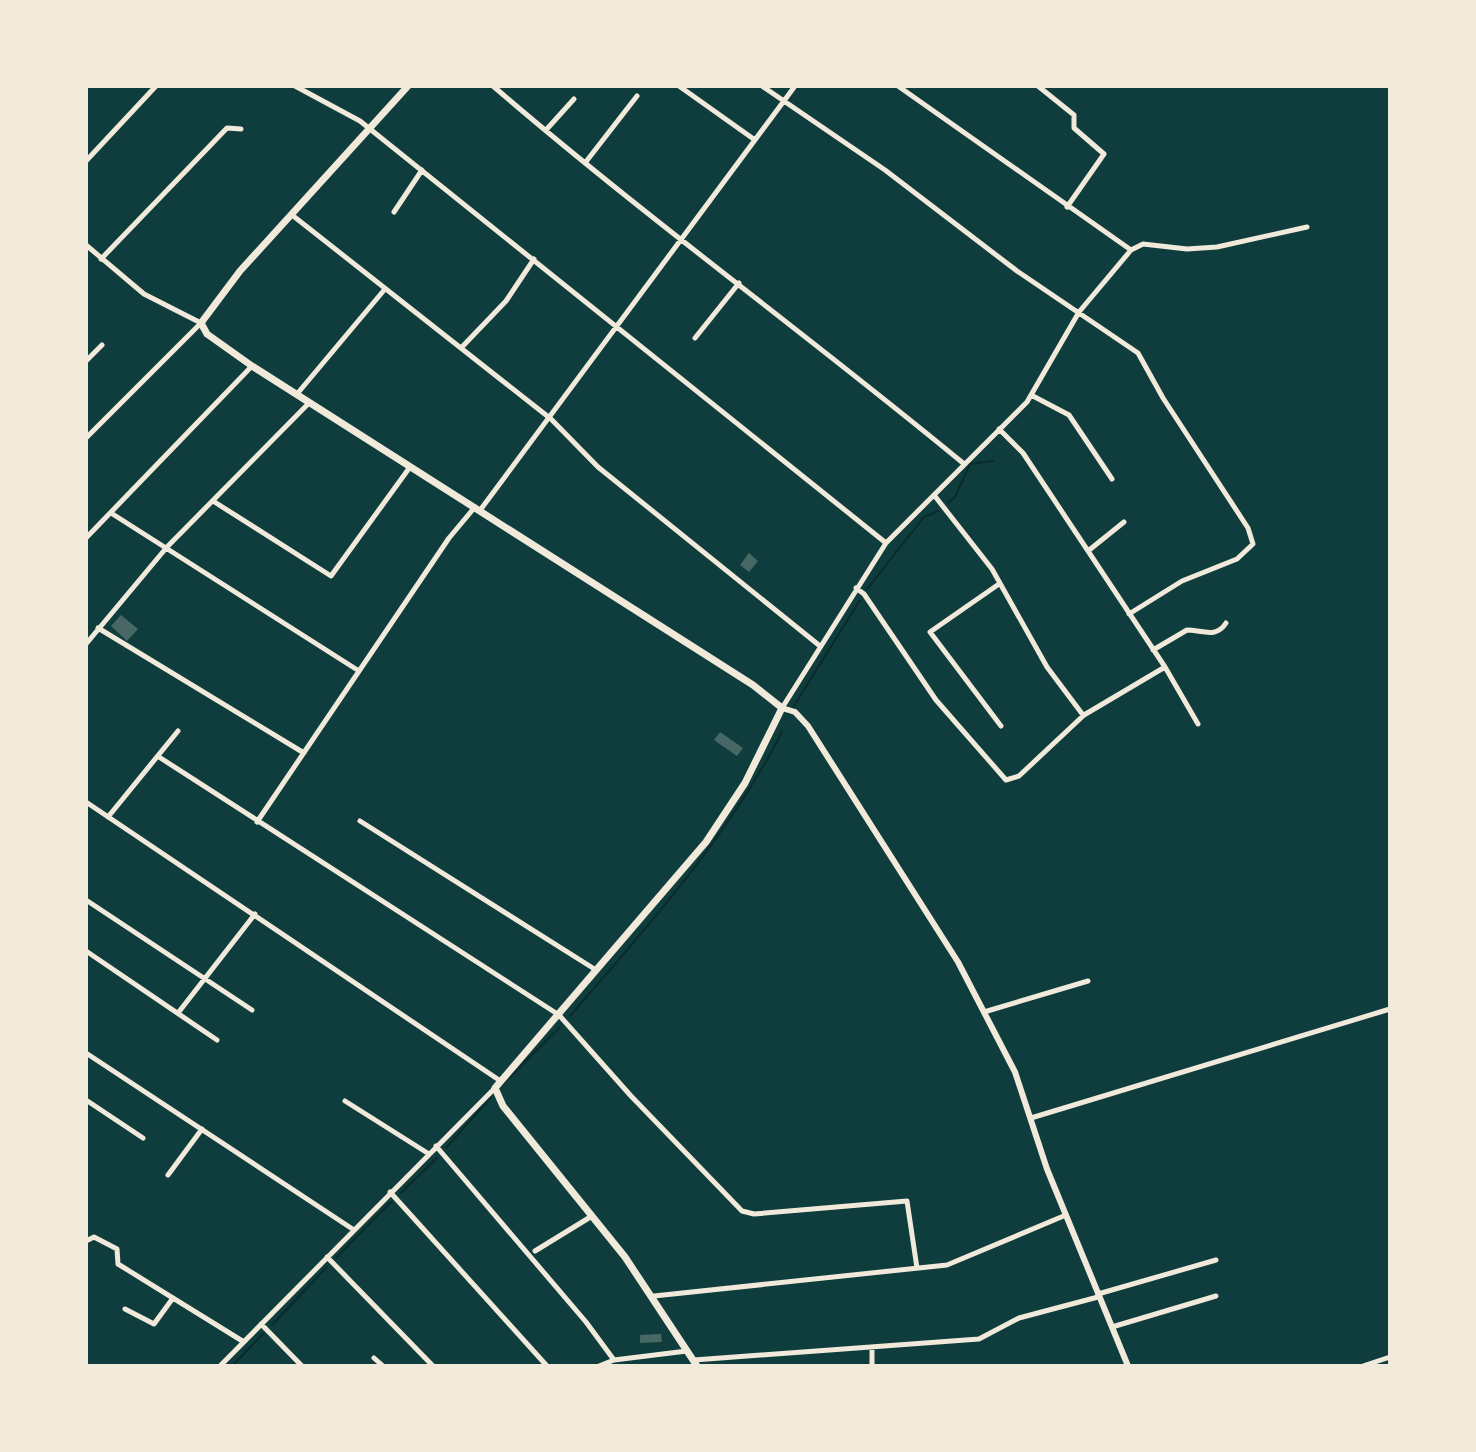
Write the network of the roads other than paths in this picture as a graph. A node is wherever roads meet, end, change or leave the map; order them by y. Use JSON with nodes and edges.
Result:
{"nodes":[{"id":1,"x":156,"y":86,"type":"edge"},
{"id":2,"x":295,"y":86,"type":"edge"},
{"id":3,"x":408,"y":86,"type":"edge"},
{"id":4,"x":493,"y":86,"type":"edge"},
{"id":5,"x":679,"y":86,"type":"edge"},
{"id":6,"x":762,"y":86,"type":"edge"},
{"id":7,"x":795,"y":86,"type":"edge"},
{"id":8,"x":1038,"y":86,"type":"edge"},
{"id":9,"x":902,"y":87,"type":"edge"},
{"id":10,"x":637,"y":96,"type":"dead end"},
{"id":11,"x":574,"y":99,"type":"dead end"},
{"id":12,"x":783,"y":102,"type":"junction"},
{"id":13,"x":374,"y":124,"type":"junction"},
{"id":14,"x":241,"y":129,"type":"dead end"},
{"id":15,"x":546,"y":130,"type":"junction"},
{"id":16,"x":755,"y":140,"type":"junction"},
{"id":17,"x":86,"y":161,"type":"edge"},
{"id":18,"x":585,"y":163,"type":"junction"},
{"id":19,"x":422,"y":170,"type":"junction"},
{"id":20,"x":1067,"y":207,"type":"junction"},
{"id":21,"x":394,"y":212,"type":"dead end"},
{"id":22,"x":292,"y":215,"type":"junction"},
{"id":23,"x":1307,"y":227,"type":"dead end"},
{"id":24,"x":681,"y":240,"type":"junction"},
{"id":25,"x":86,"y":245,"type":"edge"},
{"id":26,"x":1131,"y":250,"type":"junction"},
{"id":27,"x":101,"y":259,"type":"junction"},
{"id":28,"x":534,"y":259,"type":"junction"},
{"id":29,"x":739,"y":283,"type":"junction"},
{"id":30,"x":385,"y":289,"type":"junction"},
{"id":31,"x":1079,"y":312,"type":"junction"},
{"id":32,"x":201,"y":323,"type":"junction"},
{"id":33,"x":617,"y":327,"type":"junction"},
{"id":34,"x":695,"y":338,"type":"dead end"},
{"id":35,"x":102,"y":345,"type":"dead end"},
{"id":36,"x":461,"y":348,"type":"junction"},
{"id":37,"x":86,"y":361,"type":"edge"},
{"id":38,"x":252,"y":366,"type":"junction"},
{"id":39,"x":297,"y":394,"type":"junction"},
{"id":40,"x":1031,"y":395,"type":"junction"},
{"id":41,"x":309,"y":403,"type":"junction"},
{"id":42,"x":551,"y":419,"type":"junction"},
{"id":43,"x":999,"y":429,"type":"junction"},
{"id":44,"x":86,"y":438,"type":"edge"},
{"id":45,"x":963,"y":463,"type":"junction"},
{"id":46,"x":411,"y":466,"type":"junction"},
{"id":47,"x":1112,"y":479,"type":"dead end"},
{"id":48,"x":934,"y":495,"type":"junction"},
{"id":49,"x":213,"y":501,"type":"junction"},
{"id":50,"x":478,"y":508,"type":"junction"},
{"id":51,"x":111,"y":513,"type":"junction"},
{"id":52,"x":1124,"y":522,"type":"dead end"},
{"id":53,"x":86,"y":538,"type":"edge"},
{"id":54,"x":886,"y":543,"type":"junction"},
{"id":55,"x":167,"y":547,"type":"junction"},
{"id":56,"x":1088,"y":551,"type":"junction"},
{"id":57,"x":999,"y":584,"type":"junction"},
{"id":58,"x":856,"y":588,"type":"junction"},
{"id":59,"x":1129,"y":614,"type":"junction"},
{"id":60,"x":1226,"y":623,"type":"dead end"},
{"id":61,"x":98,"y":628,"type":"junction"},
{"id":62,"x":86,"y":644,"type":"edge"},
{"id":63,"x":820,"y":646,"type":"junction"},
{"id":64,"x":1153,"y":650,"type":"junction"},
{"id":65,"x":1165,"y":667,"type":"junction"},
{"id":66,"x":359,"y":671,"type":"junction"},
{"id":67,"x":782,"y":708,"type":"junction"},
{"id":68,"x":1084,"y":715,"type":"junction"},
{"id":69,"x":1198,"y":724,"type":"dead end"},
{"id":70,"x":1001,"y":726,"type":"dead end"},
{"id":71,"x":178,"y":731,"type":"dead end"},
{"id":72,"x":304,"y":753,"type":"junction"},
{"id":73,"x":159,"y":757,"type":"junction"},
{"id":74,"x":86,"y":802,"type":"edge"},
{"id":75,"x":108,"y":817,"type":"junction"},
{"id":76,"x":360,"y":821,"type":"dead end"},
{"id":77,"x":257,"y":822,"type":"junction"},
{"id":78,"x":86,"y":900,"type":"edge"},
{"id":79,"x":255,"y":914,"type":"junction"},
{"id":80,"x":86,"y":951,"type":"edge"},
{"id":81,"x":596,"y":970,"type":"junction"},
{"id":82,"x":202,"y":978,"type":"junction"},
{"id":83,"x":1088,"y":981,"type":"dead end"},
{"id":84,"x":1390,"y":1009,"type":"edge"},
{"id":85,"x":252,"y":1010,"type":"dead end"},
{"id":86,"x":178,"y":1013,"type":"junction"},
{"id":87,"x":983,"y":1013,"type":"junction"},
{"id":88,"x":559,"y":1015,"type":"junction"},
{"id":89,"x":217,"y":1040,"type":"dead end"},
{"id":90,"x":86,"y":1053,"type":"edge"},
{"id":91,"x":499,"y":1080,"type":"junction"},
{"id":92,"x":495,"y":1088,"type":"junction"},
{"id":93,"x":86,"y":1100,"type":"edge"},
{"id":94,"x":345,"y":1101,"type":"dead end"},
{"id":95,"x":1031,"y":1118,"type":"junction"},
{"id":96,"x":202,"y":1129,"type":"junction"},
{"id":97,"x":143,"y":1138,"type":"dead end"},
{"id":98,"x":436,"y":1146,"type":"junction"},
{"id":99,"x":429,"y":1154,"type":"junction"},
{"id":100,"x":168,"y":1175,"type":"dead end"},
{"id":101,"x":390,"y":1192,"type":"junction"},
{"id":102,"x":1066,"y":1215,"type":"junction"},
{"id":103,"x":592,"y":1216,"type":"junction"},
{"id":104,"x":354,"y":1230,"type":"junction"},
{"id":105,"x":86,"y":1241,"type":"edge"},
{"id":106,"x":535,"y":1251,"type":"dead end"},
{"id":107,"x":327,"y":1257,"type":"junction"},
{"id":108,"x":1216,"y":1260,"type":"dead end"},
{"id":109,"x":917,"y":1268,"type":"junction"},
{"id":110,"x":654,"y":1296,"type":"junction"},
{"id":111,"x":1098,"y":1296,"type":"junction"},
{"id":112,"x":1216,"y":1296,"type":"dead end"},
{"id":113,"x":173,"y":1298,"type":"junction"},
{"id":114,"x":125,"y":1309,"type":"dead end"},
{"id":115,"x":261,"y":1324,"type":"junction"},
{"id":116,"x":1112,"y":1327,"type":"junction"},
{"id":117,"x":244,"y":1342,"type":"junction"},
{"id":118,"x":872,"y":1347,"type":"junction"},
{"id":119,"x":688,"y":1351,"type":"junction"},
{"id":120,"x":1390,"y":1357,"type":"edge"},
{"id":121,"x":374,"y":1358,"type":"dead end"},
{"id":122,"x":614,"y":1360,"type":"junction"},
{"id":123,"x":695,"y":1363,"type":"edge"},
{"id":124,"x":220,"y":1366,"type":"edge"},
{"id":125,"x":302,"y":1366,"type":"edge"},
{"id":126,"x":383,"y":1366,"type":"edge"},
{"id":127,"x":433,"y":1366,"type":"edge"},
{"id":128,"x":547,"y":1366,"type":"edge"},
{"id":129,"x":599,"y":1366,"type":"edge"},
{"id":130,"x":872,"y":1366,"type":"edge"},
{"id":131,"x":1128,"y":1366,"type":"edge"},
{"id":132,"x":1363,"y":1366,"type":"edge"}],
"edges":[{"from":1,"to":17,"type":"street"},
{"from":2,"to":13,"type":"street"},
{"from":3,"to":13,"type":"main road"},
{"from":4,"to":15,"type":"street"},
{"from":5,"to":16,"type":"street"},
{"from":6,"to":12,"type":"street"},
{"from":7,"to":12,"type":"street"},
{"from":8,"to":20,"type":"street"},
{"from":9,"to":20,"type":"street"},
{"from":10,"to":18,"type":"street"},
{"from":11,"to":15,"type":"street"},
{"from":12,"to":16,"type":"street"},
{"from":12,"to":31,"type":"street"},
{"from":13,"to":19,"type":"street"},
{"from":13,"to":22,"type":"main road"},
{"from":14,"to":27,"type":"street"},
{"from":15,"to":18,"type":"street"},
{"from":16,"to":24,"type":"street"},
{"from":18,"to":24,"type":"street"},
{"from":19,"to":21,"type":"street"},
{"from":19,"to":28,"type":"street"},
{"from":20,"to":26,"type":"street"},
{"from":22,"to":30,"type":"street"},
{"from":22,"to":32,"type":"main road"},
{"from":23,"to":26,"type":"street"},
{"from":24,"to":29,"type":"street"},
{"from":24,"to":33,"type":"street"},
{"from":25,"to":27,"type":"street"},
{"from":26,"to":31,"type":"street"},
{"from":27,"to":32,"type":"street"},
{"from":28,"to":33,"type":"street"},
{"from":28,"to":36,"type":"street"},
{"from":29,"to":34,"type":"street"},
{"from":29,"to":45,"type":"street"},
{"from":30,"to":36,"type":"street"},
{"from":30,"to":39,"type":"street"},
{"from":31,"to":40,"type":"street"},
{"from":31,"to":59,"type":"street"},
{"from":32,"to":38,"type":"main road"},
{"from":32,"to":44,"type":"street"},
{"from":33,"to":42,"type":"street"},
{"from":33,"to":54,"type":"street"},
{"from":35,"to":37,"type":"street"},
{"from":36,"to":42,"type":"street"},
{"from":38,"to":39,"type":"main road"},
{"from":38,"to":51,"type":"street"},
{"from":39,"to":41,"type":"main road"},
{"from":40,"to":43,"type":"street"},
{"from":40,"to":47,"type":"street"},
{"from":41,"to":46,"type":"main road"},
{"from":41,"to":49,"type":"street"},
{"from":42,"to":50,"type":"street"},
{"from":42,"to":63,"type":"street"},
{"from":43,"to":45,"type":"street"},
{"from":43,"to":56,"type":"street"},
{"from":45,"to":48,"type":"street"},
{"from":46,"to":49,"type":"street"},
{"from":46,"to":50,"type":"main road"},
{"from":48,"to":54,"type":"street"},
{"from":48,"to":57,"type":"street"},
{"from":49,"to":55,"type":"street"},
{"from":50,"to":66,"type":"street"},
{"from":50,"to":67,"type":"main road"},
{"from":51,"to":53,"type":"street"},
{"from":51,"to":55,"type":"street"},
{"from":52,"to":56,"type":"street"},
{"from":54,"to":58,"type":"street"},
{"from":55,"to":61,"type":"street"},
{"from":55,"to":66,"type":"street"},
{"from":56,"to":59,"type":"street"},
{"from":57,"to":68,"type":"street"},
{"from":57,"to":70,"type":"street"},
{"from":58,"to":63,"type":"street"},
{"from":58,"to":68,"type":"street"},
{"from":59,"to":64,"type":"street"},
{"from":60,"to":64,"type":"street"},
{"from":61,"to":62,"type":"street"},
{"from":61,"to":72,"type":"street"},
{"from":63,"to":67,"type":"street"},
{"from":64,"to":65,"type":"street"},
{"from":65,"to":68,"type":"street"},
{"from":65,"to":69,"type":"street"},
{"from":66,"to":72,"type":"street"},
{"from":67,"to":81,"type":"main road"},
{"from":67,"to":87,"type":"street"},
{"from":71,"to":73,"type":"street"},
{"from":72,"to":77,"type":"street"},
{"from":73,"to":75,"type":"street"},
{"from":73,"to":77,"type":"street"},
{"from":74,"to":75,"type":"street"},
{"from":75,"to":79,"type":"street"},
{"from":76,"to":81,"type":"street"},
{"from":77,"to":88,"type":"street"},
{"from":78,"to":82,"type":"street"},
{"from":79,"to":82,"type":"street"},
{"from":79,"to":91,"type":"street"},
{"from":80,"to":86,"type":"street"},
{"from":81,"to":88,"type":"main road"},
{"from":82,"to":85,"type":"street"},
{"from":82,"to":86,"type":"street"},
{"from":83,"to":87,"type":"street"},
{"from":84,"to":95,"type":"street"},
{"from":86,"to":89,"type":"street"},
{"from":87,"to":95,"type":"street"},
{"from":88,"to":91,"type":"main road"},
{"from":88,"to":109,"type":"street"},
{"from":90,"to":96,"type":"street"},
{"from":91,"to":92,"type":"main road"},
{"from":92,"to":98,"type":"street"},
{"from":92,"to":103,"type":"main road"},
{"from":93,"to":97,"type":"street"},
{"from":94,"to":99,"type":"street"},
{"from":95,"to":102,"type":"street"},
{"from":96,"to":100,"type":"street"},
{"from":96,"to":104,"type":"street"},
{"from":98,"to":99,"type":"street"},
{"from":98,"to":122,"type":"street"},
{"from":99,"to":101,"type":"street"},
{"from":101,"to":104,"type":"street"},
{"from":101,"to":128,"type":"street"},
{"from":102,"to":109,"type":"street"},
{"from":102,"to":111,"type":"street"},
{"from":103,"to":106,"type":"street"},
{"from":103,"to":110,"type":"main road"},
{"from":104,"to":107,"type":"street"},
{"from":105,"to":113,"type":"street"},
{"from":107,"to":115,"type":"street"},
{"from":107,"to":127,"type":"street"},
{"from":108,"to":111,"type":"street"},
{"from":109,"to":110,"type":"street"},
{"from":110,"to":119,"type":"main road"},
{"from":111,"to":116,"type":"street"},
{"from":111,"to":118,"type":"street"},
{"from":112,"to":116,"type":"street"},
{"from":113,"to":114,"type":"street"},
{"from":113,"to":117,"type":"street"},
{"from":115,"to":117,"type":"street"},
{"from":115,"to":125,"type":"street"},
{"from":116,"to":131,"type":"street"},
{"from":117,"to":124,"type":"street"},
{"from":118,"to":123,"type":"street"},
{"from":118,"to":130,"type":"street"},
{"from":119,"to":122,"type":"street"},
{"from":119,"to":123,"type":"main road"},
{"from":120,"to":132,"type":"street"},
{"from":121,"to":126,"type":"street"},
{"from":122,"to":129,"type":"street"}]}
